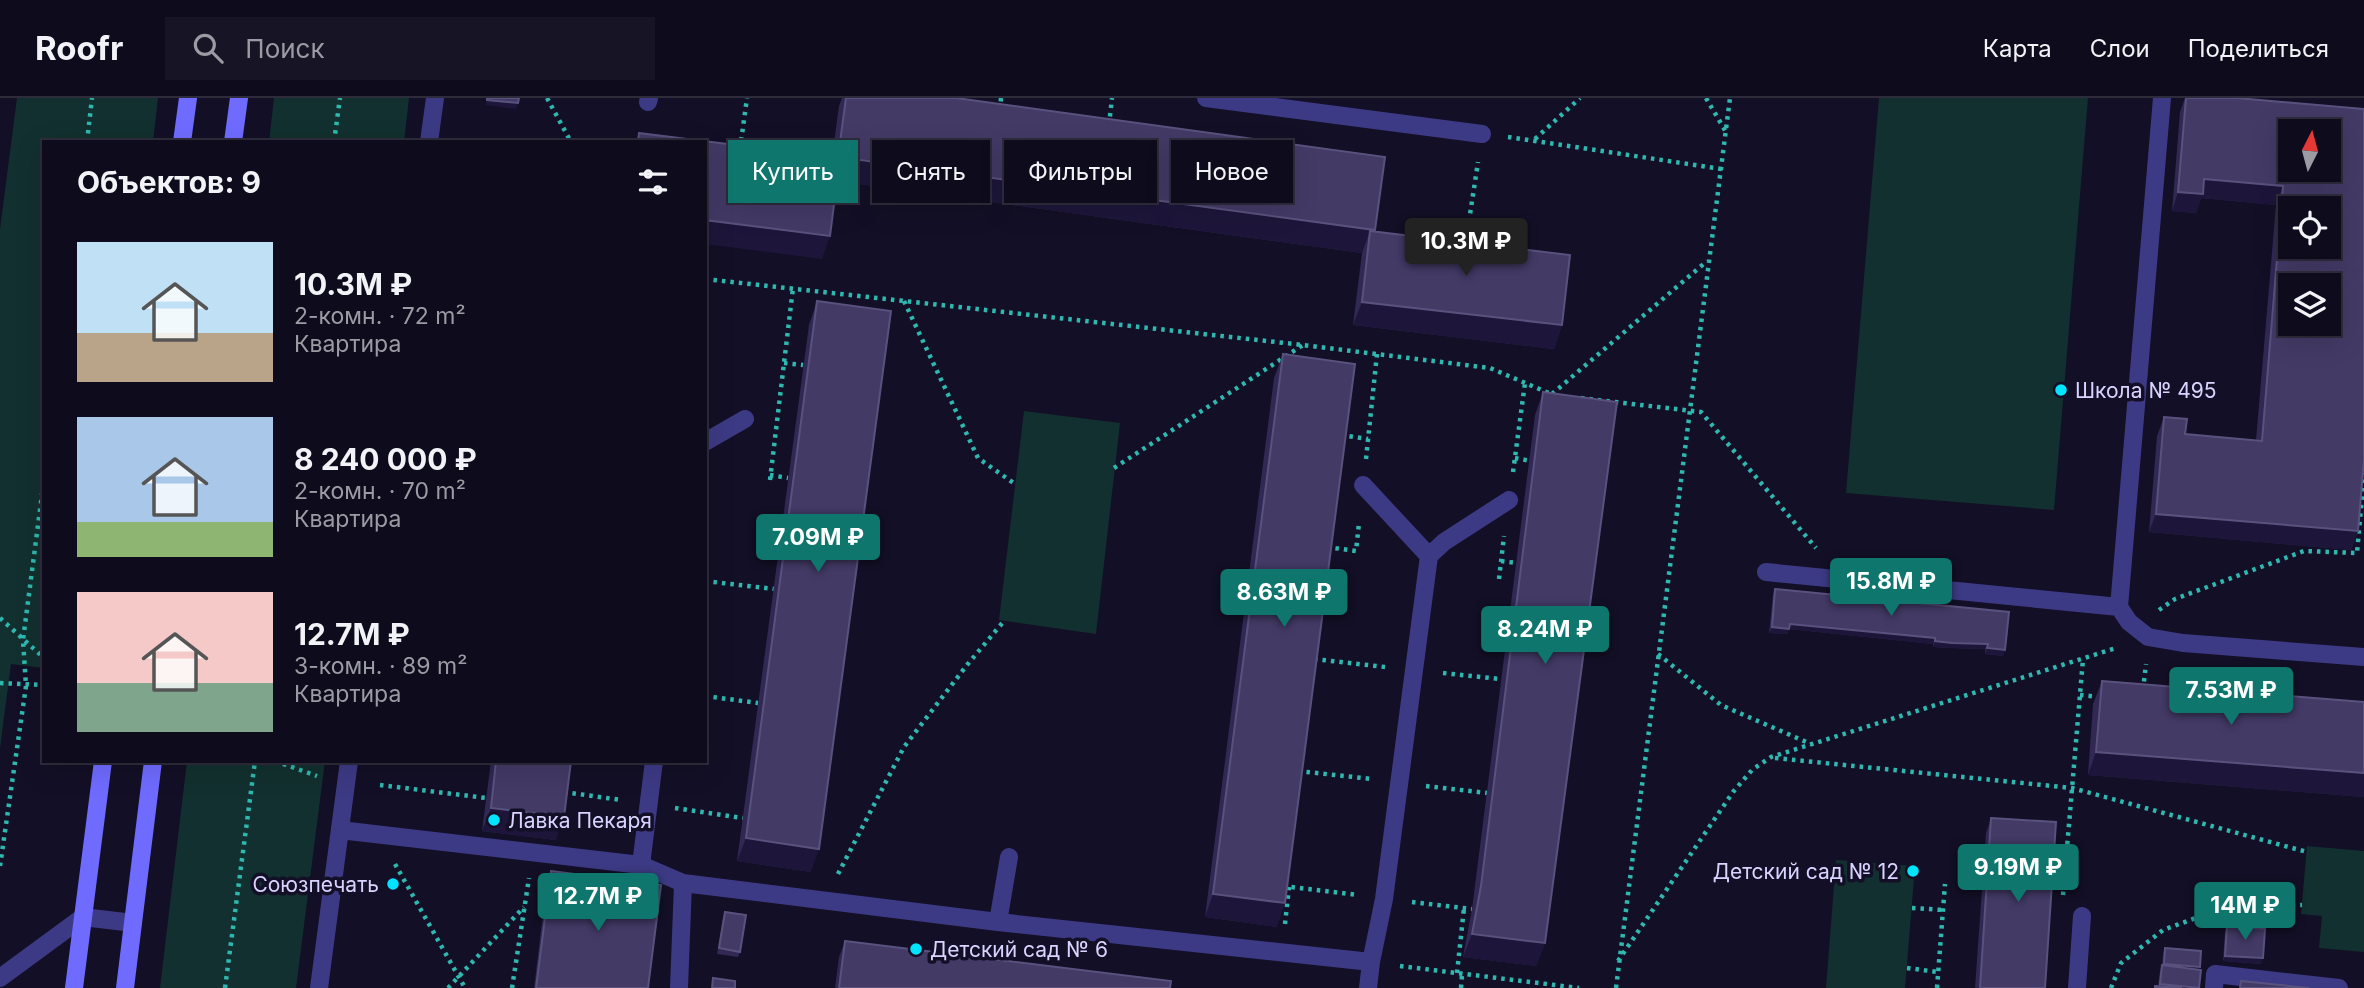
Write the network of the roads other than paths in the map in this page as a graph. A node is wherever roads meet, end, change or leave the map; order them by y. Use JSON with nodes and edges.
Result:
{"nodes":[{"id":1,"x":188,"y":98,"type":"edge"},
{"id":2,"x":239,"y":98,"type":"edge"},
{"id":3,"x":435,"y":98,"type":"edge"},
{"id":4,"x":1206,"y":98,"type":"edge"},
{"id":5,"x":2162,"y":98,"type":"edge"},
{"id":6,"x":1482,"y":134,"type":"road end"},
{"id":7,"x":182,"y":140,"type":"edge"},
{"id":8,"x":233,"y":140,"type":"edge"},
{"id":9,"x":429,"y":140,"type":"edge"},
{"id":10,"x":745,"y":419,"type":"dead end"},
{"id":11,"x":707,"y":441,"type":"edge"},
{"id":12,"x":1363,"y":485,"type":"dead end"},
{"id":13,"x":1509,"y":500,"type":"dead end"},
{"id":14,"x":1429,"y":556,"type":"junction"},
{"id":15,"x":1766,"y":572,"type":"dead end"},
{"id":16,"x":2119,"y":607,"type":"junction"},
{"id":17,"x":2364,"y":657,"type":"edge"},
{"id":18,"x":103,"y":763,"type":"edge"},
{"id":19,"x":153,"y":763,"type":"edge"},
{"id":20,"x":349,"y":763,"type":"edge"},
{"id":21,"x":654,"y":763,"type":"edge"},
{"id":22,"x":340,"y":830,"type":"junction"},
{"id":23,"x":1009,"y":857,"type":"dead end"},
{"id":24,"x":641,"y":865,"type":"junction"},
{"id":25,"x":683,"y":883,"type":"junction"},
{"id":26,"x":83,"y":916,"type":"junction"},
{"id":27,"x":2082,"y":916,"type":"dead end"},
{"id":28,"x":998,"y":922,"type":"junction"},
{"id":29,"x":133,"y":923,"type":"junction"},
{"id":30,"x":1371,"y":962,"type":"junction"},
{"id":31,"x":0,"y":978,"type":"edge"},
{"id":32,"x":74,"y":988,"type":"edge"},
{"id":33,"x":125,"y":988,"type":"edge"},
{"id":34,"x":319,"y":988,"type":"edge"},
{"id":35,"x":678,"y":988,"type":"edge"},
{"id":36,"x":1368,"y":988,"type":"edge"},
{"id":37,"x":2077,"y":988,"type":"edge"},
{"id":38,"x":2214,"y":988,"type":"edge"},
{"id":39,"x":2339,"y":988,"type":"edge"}],
"edges":[{"from":1,"to":7,"type":"street"},
{"from":2,"to":8,"type":"street"},
{"from":3,"to":9,"type":"street"},
{"from":4,"to":6,"type":"street"},
{"from":5,"to":16,"type":"street"},
{"from":10,"to":11,"type":"street"},
{"from":12,"to":14,"type":"street"},
{"from":13,"to":14,"type":"street"},
{"from":14,"to":30,"type":"street"},
{"from":15,"to":16,"type":"street"},
{"from":16,"to":17,"type":"street"},
{"from":18,"to":26,"type":"street"},
{"from":19,"to":29,"type":"street"},
{"from":20,"to":22,"type":"street"},
{"from":21,"to":24,"type":"street"},
{"from":22,"to":24,"type":"street"},
{"from":22,"to":34,"type":"street"},
{"from":23,"to":28,"type":"street"},
{"from":24,"to":25,"type":"street"},
{"from":25,"to":28,"type":"street"},
{"from":25,"to":35,"type":"street"},
{"from":26,"to":29,"type":"street"},
{"from":26,"to":31,"type":"street"},
{"from":26,"to":32,"type":"street"},
{"from":27,"to":37,"type":"street"},
{"from":28,"to":30,"type":"street"},
{"from":29,"to":33,"type":"street"},
{"from":30,"to":36,"type":"street"},
{"from":38,"to":39,"type":"street"}]}
